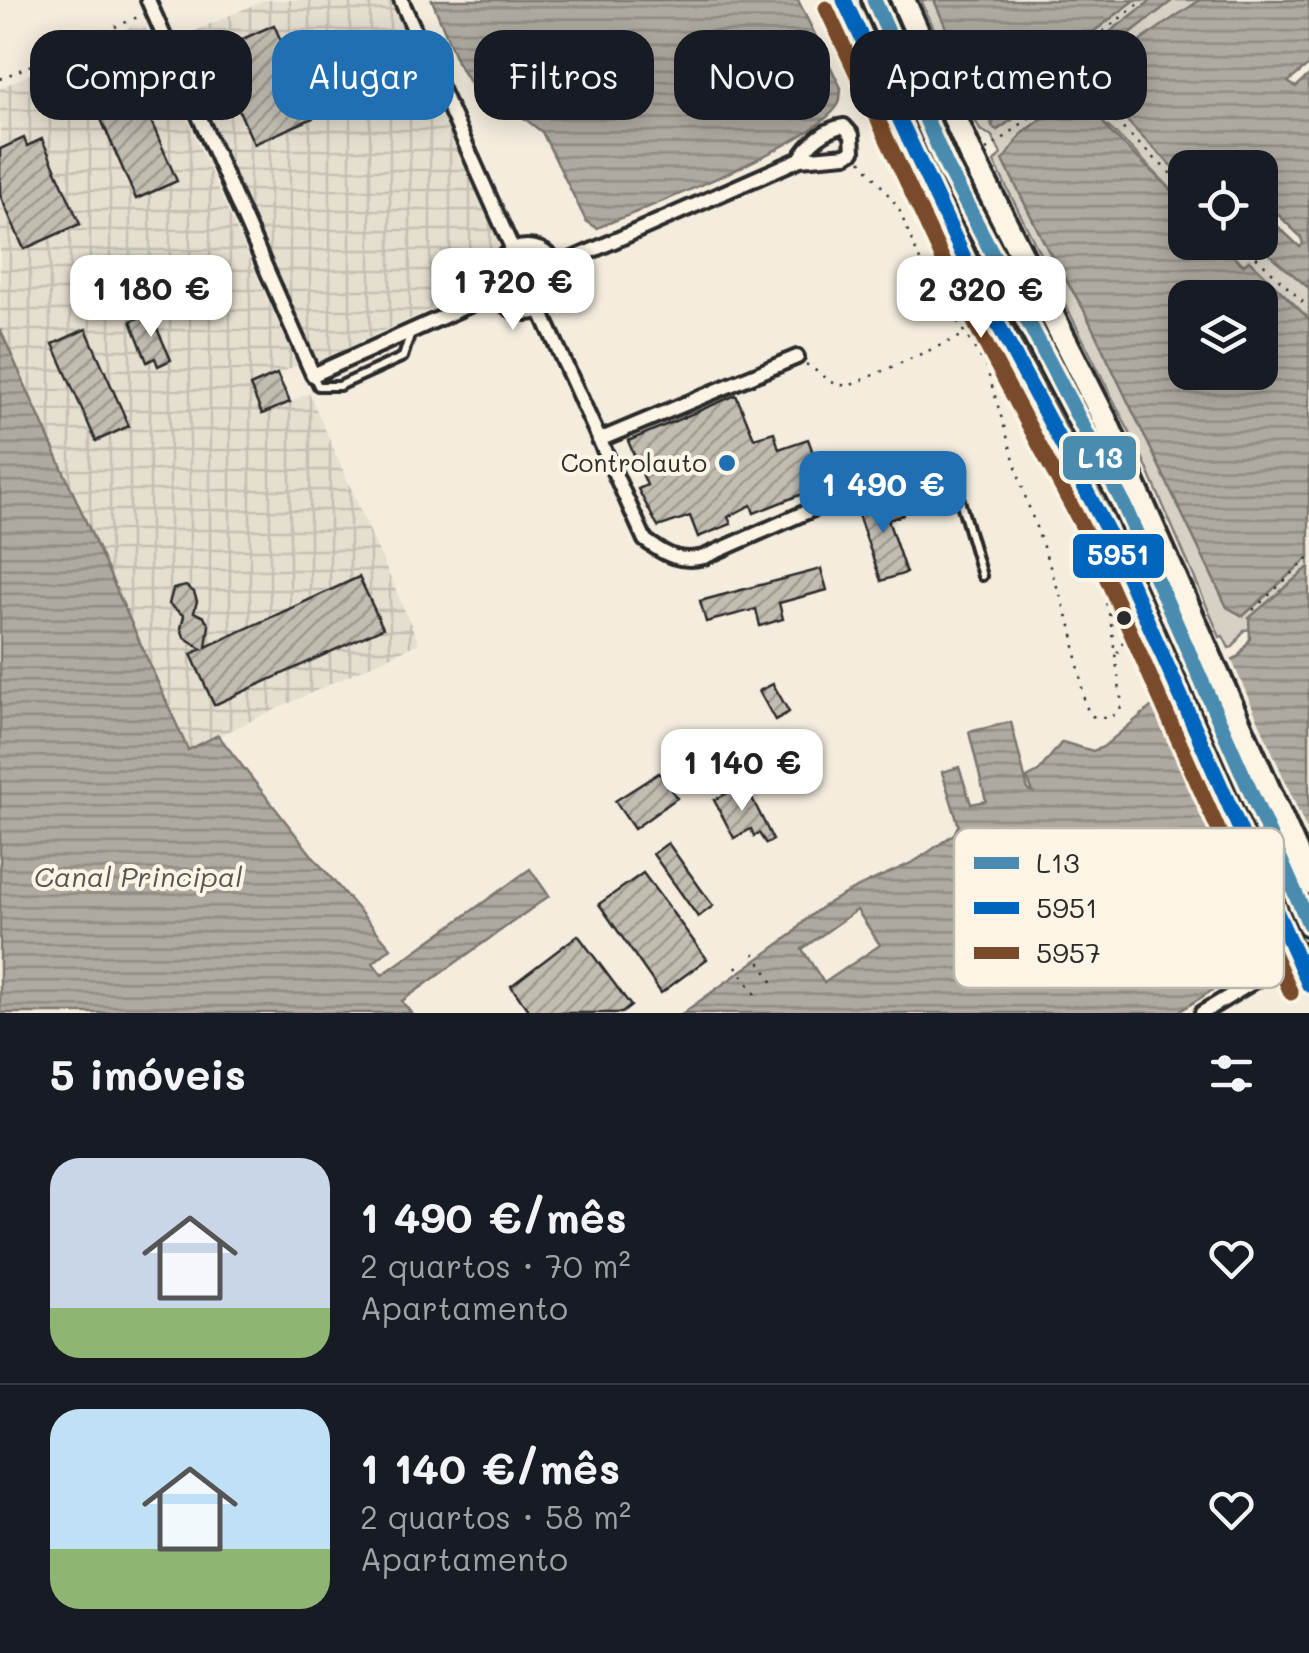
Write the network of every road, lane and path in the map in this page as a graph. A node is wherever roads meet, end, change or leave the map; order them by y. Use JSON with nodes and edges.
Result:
{"nodes":[{"id":1,"x":401,"y":0,"type":"edge"},
{"id":2,"x":844,"y":0,"type":"edge"},
{"id":3,"x":874,"y":0,"type":"edge"},
{"id":4,"x":902,"y":0,"type":"edge"},
{"id":5,"x":1144,"y":0,"type":"edge"},
{"id":6,"x":150,"y":5,"type":"edge"},
{"id":7,"x":0,"y":78,"type":"edge"},
{"id":8,"x":972,"y":123,"type":"dead end"},
{"id":9,"x":985,"y":151,"type":"dead end"},
{"id":10,"x":853,"y":152,"type":"junction"},
{"id":11,"x":800,"y":159,"type":"junction"},
{"id":12,"x":1168,"y":171,"type":"edge"},
{"id":13,"x":513,"y":250,"type":"junction"},
{"id":14,"x":1260,"y":260,"type":"edge"},
{"id":15,"x":557,"y":266,"type":"junction"},
{"id":16,"x":496,"y":293,"type":"junction"},
{"id":17,"x":1309,"y":308,"type":"edge"},
{"id":18,"x":540,"y":310,"type":"junction"},
{"id":19,"x":412,"y":331,"type":"junction"},
{"id":20,"x":967,"y":333,"type":"junction"},
{"id":21,"x":797,"y":357,"type":"joint"},
{"id":22,"x":313,"y":375,"type":"junction"},
{"id":23,"x":599,"y":440,"type":"junction"},
{"id":24,"x":845,"y":495,"type":"joint"},
{"id":25,"x":1107,"y":530,"type":"junction"},
{"id":26,"x":1309,"y":558,"type":"edge"},
{"id":27,"x":982,"y":576,"type":"dead end"},
{"id":28,"x":1252,"y":610,"type":"dead end"},
{"id":29,"x":1144,"y":614,"type":"junction"},
{"id":30,"x":1197,"y":650,"type":"junction"},
{"id":31,"x":1116,"y":654,"type":"junction"},
{"id":32,"x":1239,"y":828,"type":"edge"},
{"id":33,"x":1270,"y":828,"type":"edge"},
{"id":34,"x":1283,"y":828,"type":"edge"},
{"id":35,"x":1284,"y":830,"type":"edge"},
{"id":36,"x":1284,"y":863,"type":"edge"},
{"id":37,"x":1309,"y":882,"type":"edge"},
{"id":38,"x":1309,"y":924,"type":"edge"},
{"id":39,"x":1284,"y":928,"type":"edge"},
{"id":40,"x":1309,"y":948,"type":"edge"},
{"id":41,"x":754,"y":954,"type":"dead end"},
{"id":42,"x":1284,"y":962,"type":"edge"},
{"id":43,"x":736,"y":966,"type":"dead end"},
{"id":44,"x":1284,"y":977,"type":"edge"},
{"id":45,"x":1307,"y":980,"type":"edge"},
{"id":46,"x":773,"y":983,"type":"dead end"},
{"id":47,"x":1241,"y":988,"type":"edge"},
{"id":48,"x":754,"y":994,"type":"dead end"},
{"id":49,"x":1309,"y":996,"type":"edge"},
{"id":50,"x":1202,"y":1013,"type":"edge"}],
"edges":[{"from":1,"to":13,"type":"street"},
{"from":2,"to":25,"type":"street"},
{"from":3,"to":30,"type":"highway"},
{"from":4,"to":30,"type":"highway"},
{"from":5,"to":8,"type":"path"},
{"from":6,"to":7,"type":"path"},
{"from":6,"to":22,"type":"street"},
{"from":9,"to":12,"type":"path"},
{"from":10,"to":11,"type":"street"},
{"from":10,"to":11,"type":"street"},
{"from":10,"to":20,"type":"path"},
{"from":11,"to":15,"type":"street"},
{"from":13,"to":15,"type":"street"},
{"from":13,"to":16,"type":"street"},
{"from":14,"to":17,"type":"path"},
{"from":15,"to":18,"type":"street"},
{"from":16,"to":18,"type":"street"},
{"from":16,"to":19,"type":"street"},
{"from":18,"to":23,"type":"street"},
{"from":19,"to":22,"type":"street"},
{"from":19,"to":22,"type":"lane"},
{"from":20,"to":21,"type":"path"},
{"from":20,"to":31,"type":"path"},
{"from":21,"to":23,"type":"street"},
{"from":23,"to":24,"type":"street"},
{"from":24,"to":27,"type":"lane"},
{"from":25,"to":29,"type":"street"},
{"from":25,"to":31,"type":"path"},
{"from":26,"to":28,"type":"path"},
{"from":29,"to":31,"type":"path"},
{"from":29,"to":32,"type":"street","bridge":true},
{"from":30,"to":33,"type":"highway"},
{"from":30,"to":34,"type":"highway"},
{"from":35,"to":37,"type":"highway"},
{"from":36,"to":38,"type":"highway"},
{"from":39,"to":45,"type":"street","bridge":true},
{"from":40,"to":42,"type":"street"},
{"from":41,"to":46,"type":"path"},
{"from":43,"to":48,"type":"path"},
{"from":44,"to":49,"type":"path"},
{"from":47,"to":50,"type":"street"}]}
